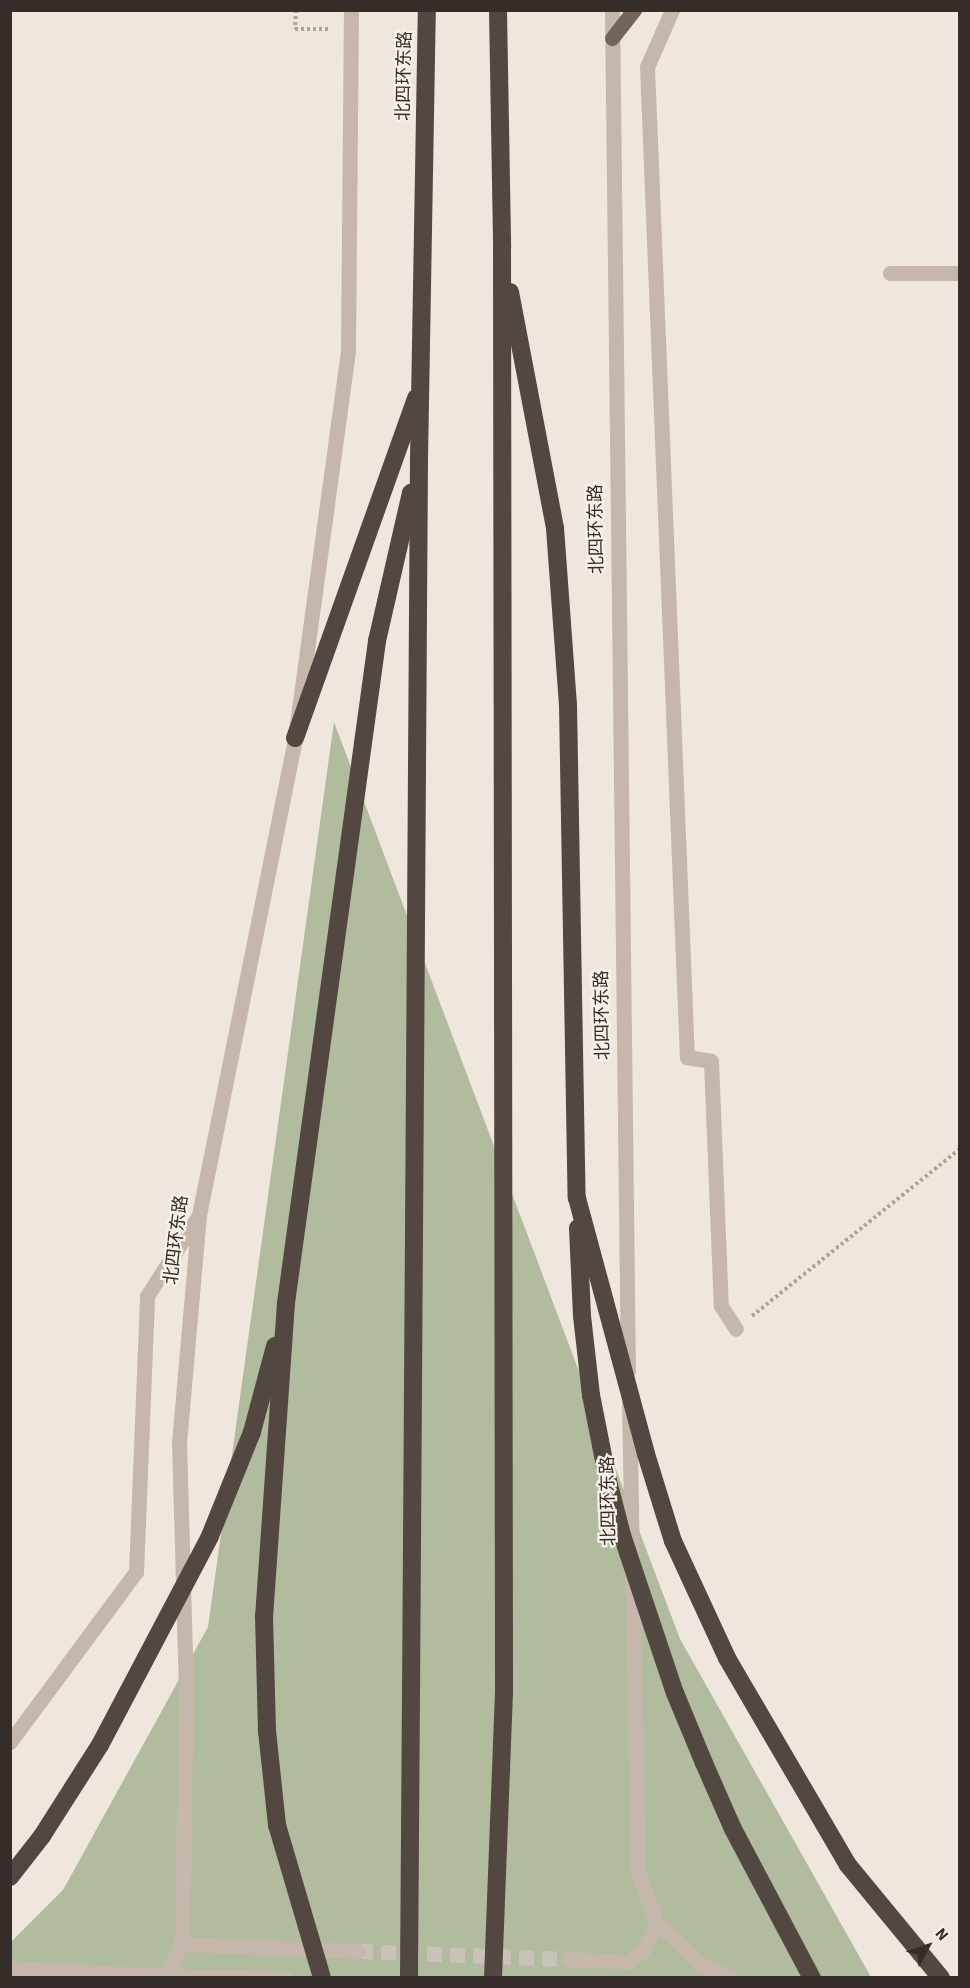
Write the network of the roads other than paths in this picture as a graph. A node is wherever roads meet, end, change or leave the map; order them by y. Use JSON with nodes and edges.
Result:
{"nodes":[{"id":1,"x":351,"y":10,"type":"edge"},
{"id":2,"x":427,"y":10,"type":"edge"},
{"id":3,"x":498,"y":10,"type":"edge"},
{"id":4,"x":612,"y":10,"type":"edge"},
{"id":5,"x":634,"y":10,"type":"edge"},
{"id":6,"x":672,"y":10,"type":"edge"},
{"id":7,"x":612,"y":38,"type":"junction"},
{"id":8,"x":502,"y":248,"type":"junction"},
{"id":9,"x":890,"y":273,"type":"dead end"},
{"id":10,"x":960,"y":273,"type":"edge"},
{"id":11,"x":422,"y":379,"type":"junction"},
{"id":12,"x":419,"y":459,"type":"junction"},
{"id":13,"x":295,"y":738,"type":"junction"},
{"id":14,"x":577,"y":1198,"type":"junction"},
{"id":15,"x":198,"y":1215,"type":"junction"},
{"id":16,"x":286,"y":1303,"type":"junction"},
{"id":17,"x":736,"y":1329,"type":"road end"},
{"id":18,"x":10,"y":1742,"type":"edge"},
{"id":19,"x":10,"y":1877,"type":"edge"},
{"id":20,"x":657,"y":1922,"type":"junction"},
{"id":21,"x":182,"y":1944,"type":"junction"},
{"id":22,"x":358,"y":1951,"type":"tunnel mouth"},
{"id":23,"x":568,"y":1959,"type":"tunnel mouth"},
{"id":24,"x":10,"y":1968,"type":"edge"},
{"id":25,"x":165,"y":1976,"type":"junction"},
{"id":26,"x":285,"y":1977,"type":"edge"},
{"id":27,"x":322,"y":1977,"type":"edge"},
{"id":28,"x":409,"y":1977,"type":"edge"},
{"id":29,"x":493,"y":1977,"type":"edge"},
{"id":30,"x":731,"y":1977,"type":"edge"},
{"id":31,"x":812,"y":1977,"type":"edge"},
{"id":32,"x":941,"y":1977,"type":"edge"}],
"edges":[{"from":1,"to":13,"type":"street","name":"北四环东路"},
{"from":2,"to":11,"type":"highway","name":"北四环东路"},
{"from":3,"to":8,"type":"highway"},
{"from":4,"to":7,"type":"street","name":"北四环东路"},
{"from":5,"to":7,"type":"main road"},
{"from":6,"to":17,"type":"street"},
{"from":7,"to":20,"type":"street","name":"北四环东路"},
{"from":8,"to":14,"type":"highway","bridge":true},
{"from":8,"to":29,"type":"highway","bridge":true},
{"from":9,"to":10,"type":"street"},
{"from":11,"to":12,"type":"highway","name":"北四环东路"},
{"from":11,"to":13,"type":"highway"},
{"from":12,"to":16,"type":"highway"},
{"from":12,"to":28,"type":"highway","name":"北四环东路","bridge":true},
{"from":13,"to":15,"type":"street","name":"北四环东路"},
{"from":14,"to":31,"type":"highway","bridge":true},
{"from":14,"to":32,"type":"highway","bridge":true},
{"from":15,"to":18,"type":"street"},
{"from":15,"to":21,"type":"street","name":"北四环东路"},
{"from":16,"to":19,"type":"highway","bridge":true},
{"from":16,"to":27,"type":"highway","bridge":true},
{"from":20,"to":23,"type":"street"},
{"from":20,"to":30,"type":"street","name":"北四环东路"},
{"from":21,"to":22,"type":"street"},
{"from":21,"to":25,"type":"street"},
{"from":24,"to":25,"type":"street"},
{"from":25,"to":26,"type":"street"}]}
